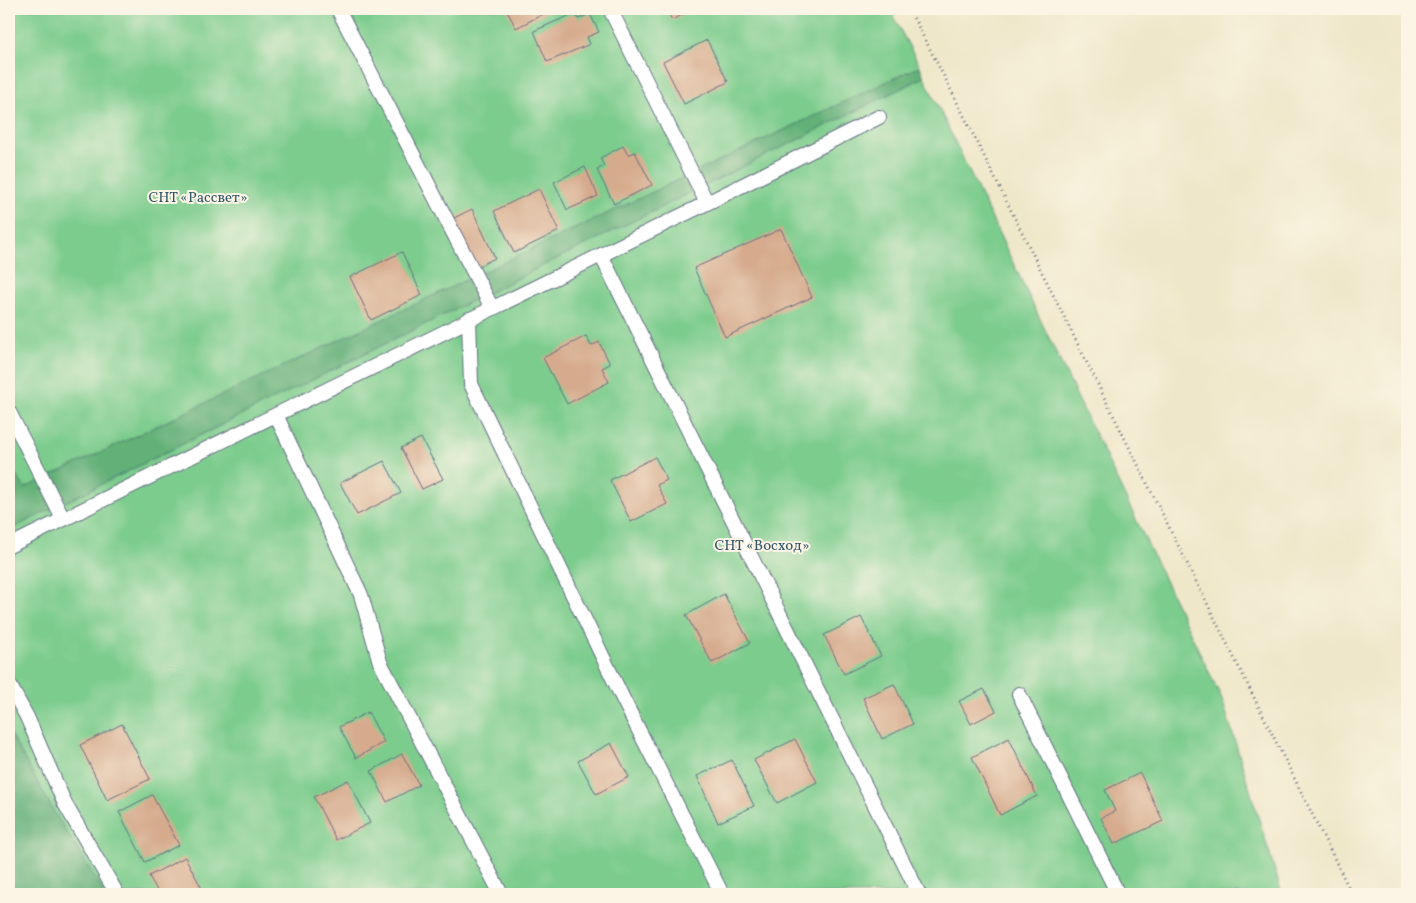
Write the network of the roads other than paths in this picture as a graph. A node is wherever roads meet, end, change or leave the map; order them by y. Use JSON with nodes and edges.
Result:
{"nodes":[{"id":1,"x":338,"y":9,"type":"edge"},
{"id":2,"x":610,"y":9,"type":"edge"},
{"id":3,"x":879,"y":117,"type":"dead end"},
{"id":4,"x":707,"y":202,"type":"junction"},
{"id":5,"x":601,"y":255,"type":"junction"},
{"id":6,"x":492,"y":308,"type":"junction"},
{"id":7,"x":469,"y":319,"type":"junction"},
{"id":8,"x":9,"y":412,"type":"edge"},
{"id":9,"x":276,"y":415,"type":"junction"},
{"id":10,"x":63,"y":520,"type":"junction"},
{"id":11,"x":9,"y":546,"type":"edge"},
{"id":12,"x":9,"y":684,"type":"edge"},
{"id":13,"x":1019,"y":694,"type":"dead end"},
{"id":14,"x":118,"y":894,"type":"edge"},
{"id":15,"x":501,"y":894,"type":"edge"},
{"id":16,"x":722,"y":894,"type":"edge"},
{"id":17,"x":919,"y":894,"type":"edge"},
{"id":18,"x":1118,"y":894,"type":"edge"}],
"edges":[{"from":1,"to":6,"type":"lane"},
{"from":2,"to":4,"type":"lane"},
{"from":3,"to":4,"type":"lane"},
{"from":4,"to":5,"type":"lane"},
{"from":5,"to":6,"type":"lane"},
{"from":5,"to":17,"type":"lane"},
{"from":6,"to":7,"type":"lane"},
{"from":7,"to":9,"type":"lane"},
{"from":7,"to":16,"type":"lane"},
{"from":8,"to":10,"type":"lane"},
{"from":9,"to":10,"type":"lane"},
{"from":9,"to":15,"type":"lane"},
{"from":10,"to":11,"type":"lane"},
{"from":12,"to":14,"type":"lane"},
{"from":13,"to":18,"type":"lane"}]}
